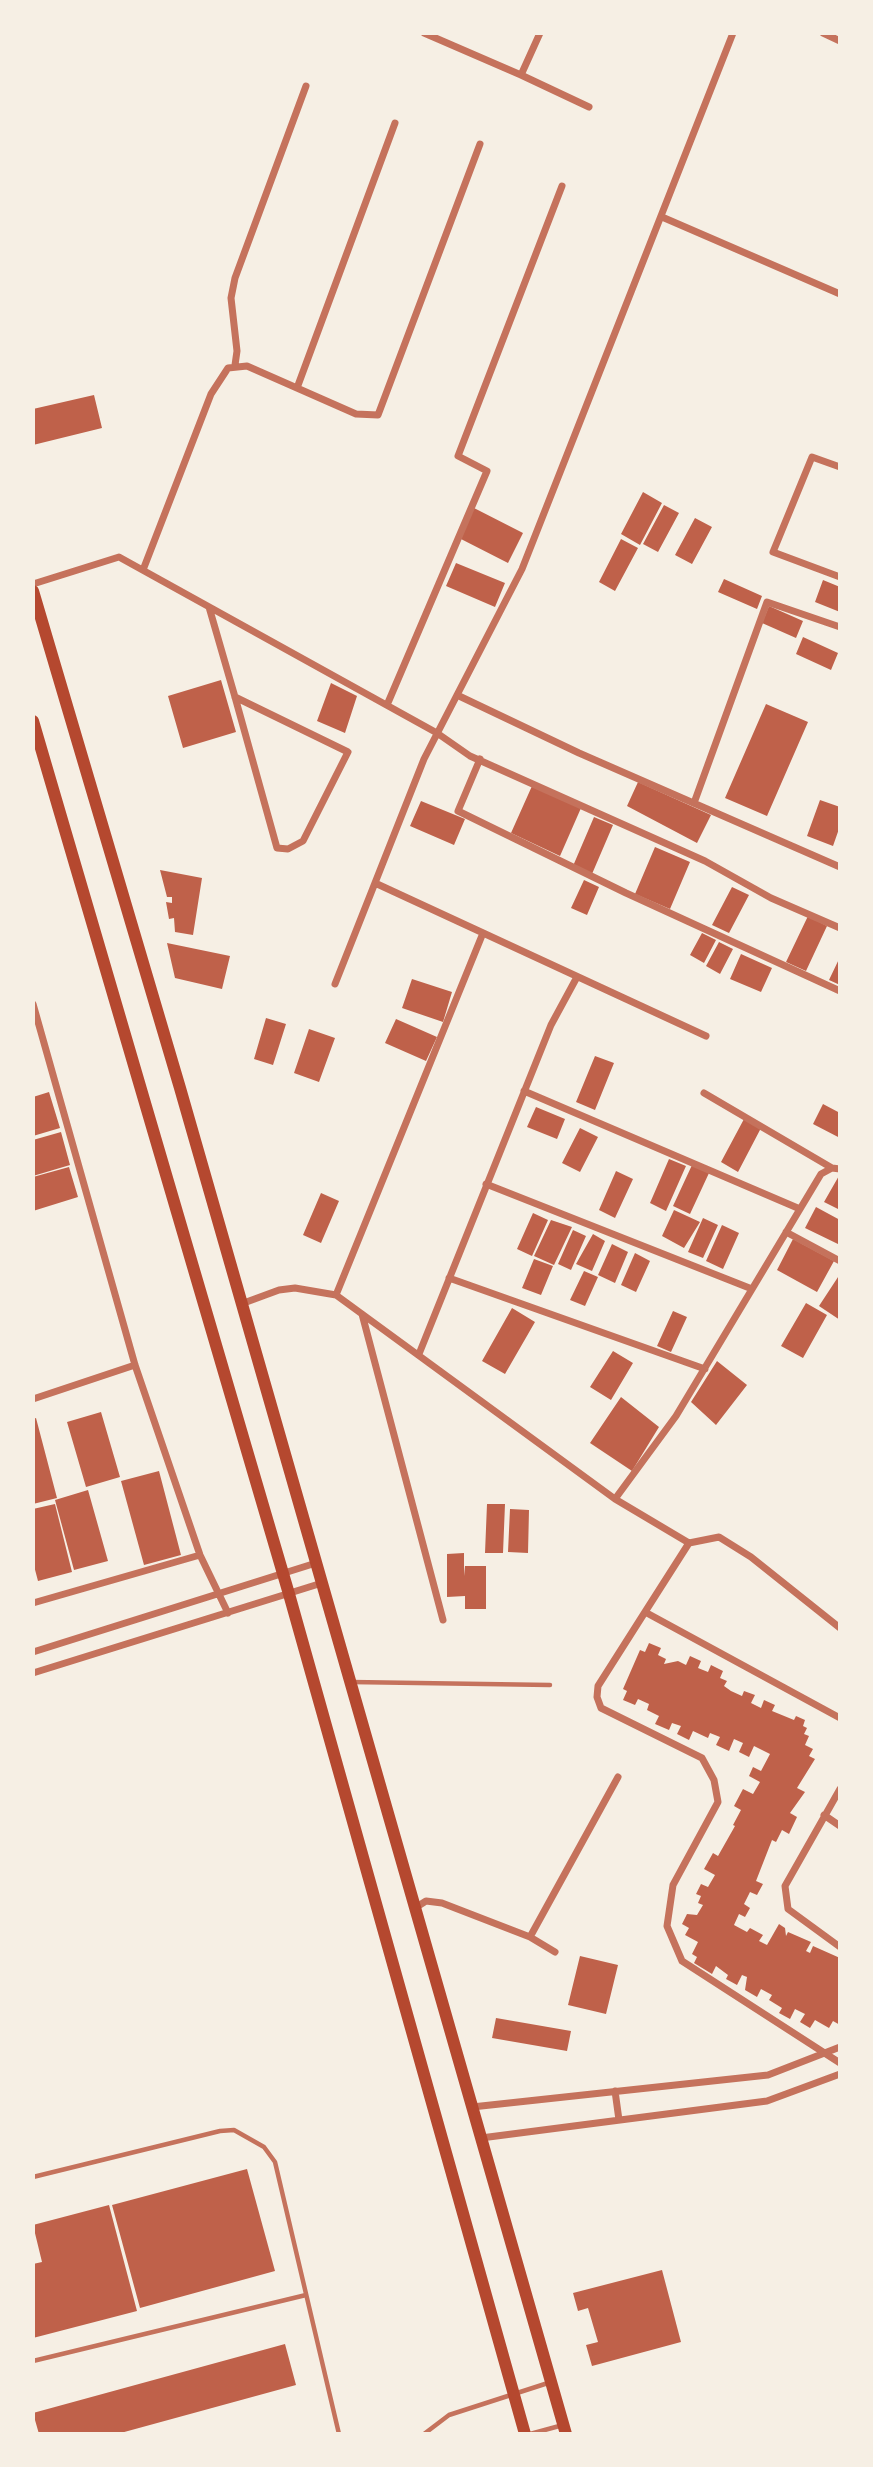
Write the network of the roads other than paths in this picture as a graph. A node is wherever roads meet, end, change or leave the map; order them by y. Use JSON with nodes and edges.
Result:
{"nodes":[{"id":1,"x":424,"y":33,"type":"edge"},
{"id":2,"x":540,"y":33,"type":"edge"},
{"id":3,"x":733,"y":33,"type":"edge"},
{"id":4,"x":823,"y":33,"type":"edge"},
{"id":5,"x":840,"y":41,"type":"edge"},
{"id":6,"x":521,"y":75,"type":"junction"},
{"id":7,"x":306,"y":86,"type":"dead end"},
{"id":8,"x":589,"y":107,"type":"dead end"},
{"id":9,"x":395,"y":123,"type":"dead end"},
{"id":10,"x":480,"y":144,"type":"dead end"},
{"id":11,"x":562,"y":186,"type":"dead end"},
{"id":12,"x":662,"y":217,"type":"junction"},
{"id":13,"x":840,"y":294,"type":"edge"},
{"id":14,"x":235,"y":365,"type":"junction"},
{"id":15,"x":297,"y":388,"type":"junction"},
{"id":16,"x":840,"y":467,"type":"edge"},
{"id":17,"x":143,"y":570,"type":"junction"},
{"id":18,"x":840,"y":577,"type":"edge"},
{"id":19,"x":33,"y":584,"type":"edge"},
{"id":20,"x":33,"y":591,"type":"edge"},
{"id":21,"x":209,"y":607,"type":"junction"},
{"id":22,"x":840,"y":628,"type":"edge"},
{"id":23,"x":457,"y":695,"type":"junction"},
{"id":24,"x":235,"y":697,"type":"junction"},
{"id":25,"x":387,"y":705,"type":"junction"},
{"id":26,"x":33,"y":721,"type":"edge"},
{"id":27,"x":437,"y":733,"type":"junction"},
{"id":28,"x":480,"y":759,"type":"junction"},
{"id":29,"x":694,"y":803,"type":"junction"},
{"id":30,"x":840,"y":867,"type":"edge"},
{"id":31,"x":375,"y":883,"type":"junction"},
{"id":32,"x":840,"y":928,"type":"edge"},
{"id":33,"x":483,"y":933,"type":"junction"},
{"id":34,"x":577,"y":977,"type":"junction"},
{"id":35,"x":335,"y":984,"type":"dead end"},
{"id":36,"x":840,"y":990,"type":"edge"},
{"id":37,"x":33,"y":1004,"type":"edge"},
{"id":38,"x":706,"y":1036,"type":"dead end"},
{"id":39,"x":524,"y":1091,"type":"junction"},
{"id":40,"x":704,"y":1093,"type":"dead end"},
{"id":41,"x":836,"y":1169,"type":"edge"},
{"id":42,"x":486,"y":1184,"type":"junction"},
{"id":43,"x":800,"y":1209,"type":"junction"},
{"id":44,"x":786,"y":1232,"type":"junction"},
{"id":45,"x":840,"y":1261,"type":"edge"},
{"id":46,"x":449,"y":1278,"type":"junction"},
{"id":47,"x":752,"y":1289,"type":"junction"},
{"id":48,"x":336,"y":1295,"type":"junction"},
{"id":49,"x":241,"y":1304,"type":"junction"},
{"id":50,"x":362,"y":1313,"type":"junction"},
{"id":51,"x":419,"y":1354,"type":"junction"},
{"id":52,"x":135,"y":1366,"type":"junction"},
{"id":53,"x":705,"y":1369,"type":"junction"},
{"id":54,"x":33,"y":1399,"type":"edge"},
{"id":55,"x":615,"y":1499,"type":"junction"},
{"id":56,"x":689,"y":1544,"type":"junction"},
{"id":57,"x":200,"y":1555,"type":"junction"},
{"id":58,"x":316,"y":1563,"type":"junction"},
{"id":59,"x":283,"y":1574,"type":"junction"},
{"id":60,"x":322,"y":1583,"type":"junction"},
{"id":61,"x":219,"y":1593,"type":"junction"},
{"id":62,"x":289,"y":1594,"type":"junction"},
{"id":63,"x":33,"y":1603,"type":"edge"},
{"id":64,"x":645,"y":1612,"type":"junction"},
{"id":65,"x":228,"y":1613,"type":"junction"},
{"id":66,"x":443,"y":1620,"type":"dead end"},
{"id":67,"x":840,"y":1628,"type":"edge"},
{"id":68,"x":33,"y":1652,"type":"edge"},
{"id":69,"x":33,"y":1673,"type":"edge"},
{"id":70,"x":350,"y":1682,"type":"junction"},
{"id":71,"x":550,"y":1685,"type":"dead end"},
{"id":72,"x":840,"y":1717,"type":"edge"},
{"id":73,"x":618,"y":1777,"type":"dead end"},
{"id":74,"x":840,"y":1789,"type":"edge"},
{"id":75,"x":824,"y":1815,"type":"junction"},
{"id":76,"x":840,"y":1826,"type":"edge"},
{"id":77,"x":414,"y":1909,"type":"junction"},
{"id":78,"x":530,"y":1937,"type":"junction"},
{"id":79,"x":840,"y":1947,"type":"edge"},
{"id":80,"x":555,"y":1952,"type":"dead end"},
{"id":81,"x":840,"y":2047,"type":"edge"},
{"id":82,"x":824,"y":2054,"type":"junction"},
{"id":83,"x":840,"y":2063,"type":"edge"},
{"id":84,"x":840,"y":2074,"type":"edge"},
{"id":85,"x":615,"y":2091,"type":"junction"},
{"id":86,"x":471,"y":2107,"type":"junction"},
{"id":87,"x":619,"y":2120,"type":"junction"},
{"id":88,"x":481,"y":2138,"type":"junction"},
{"id":89,"x":33,"y":2177,"type":"edge"},
{"id":90,"x":306,"y":2295,"type":"junction"},
{"id":91,"x":33,"y":2361,"type":"edge"},
{"id":92,"x":551,"y":2383,"type":"junction"},
{"id":93,"x":514,"y":2392,"type":"junction"},
{"id":94,"x":565,"y":2429,"type":"edge"},
{"id":95,"x":339,"y":2434,"type":"edge"},
{"id":96,"x":424,"y":2434,"type":"edge"},
{"id":97,"x":527,"y":2434,"type":"edge"}],
"edges":[{"from":1,"to":6,"type":"street"},
{"from":2,"to":6,"type":"street"},
{"from":3,"to":12,"type":"street"},
{"from":4,"to":5,"type":"street"},
{"from":6,"to":8,"type":"street"},
{"from":7,"to":14,"type":"street"},
{"from":9,"to":15,"type":"street"},
{"from":10,"to":15,"type":"street"},
{"from":11,"to":25,"type":"street"},
{"from":12,"to":13,"type":"street"},
{"from":12,"to":23,"type":"street"},
{"from":14,"to":15,"type":"street"},
{"from":14,"to":17,"type":"street"},
{"from":16,"to":18,"type":"street"},
{"from":17,"to":19,"type":"street"},
{"from":17,"to":21,"type":"street"},
{"from":20,"to":49,"type":"main road"},
{"from":21,"to":24,"type":"street"},
{"from":21,"to":25,"type":"street"},
{"from":22,"to":29,"type":"street"},
{"from":23,"to":27,"type":"street"},
{"from":23,"to":29,"type":"street"},
{"from":24,"to":24,"type":"street"},
{"from":25,"to":27,"type":"street"},
{"from":26,"to":59,"type":"main road"},
{"from":27,"to":28,"type":"street"},
{"from":27,"to":31,"type":"street"},
{"from":28,"to":32,"type":"street"},
{"from":28,"to":36,"type":"street"},
{"from":29,"to":30,"type":"street"},
{"from":31,"to":33,"type":"street"},
{"from":31,"to":35,"type":"street"},
{"from":33,"to":34,"type":"street"},
{"from":33,"to":48,"type":"street"},
{"from":34,"to":38,"type":"street"},
{"from":34,"to":39,"type":"street"},
{"from":37,"to":52,"type":"street"},
{"from":39,"to":42,"type":"street"},
{"from":39,"to":43,"type":"street"},
{"from":40,"to":41,"type":"street"},
{"from":41,"to":43,"type":"street"},
{"from":42,"to":46,"type":"street"},
{"from":42,"to":47,"type":"street"},
{"from":43,"to":44,"type":"street"},
{"from":44,"to":45,"type":"street"},
{"from":44,"to":47,"type":"street"},
{"from":46,"to":51,"type":"street"},
{"from":46,"to":53,"type":"street"},
{"from":47,"to":53,"type":"street"},
{"from":48,"to":49,"type":"street"},
{"from":48,"to":50,"type":"street"},
{"from":49,"to":58,"type":"main road"},
{"from":50,"to":51,"type":"street"},
{"from":50,"to":66,"type":"street"},
{"from":51,"to":55,"type":"street"},
{"from":52,"to":54,"type":"street"},
{"from":52,"to":57,"type":"street"},
{"from":53,"to":55,"type":"street"},
{"from":55,"to":56,"type":"street"},
{"from":56,"to":64,"type":"street"},
{"from":56,"to":67,"type":"street"},
{"from":57,"to":61,"type":"street"},
{"from":57,"to":63,"type":"street"},
{"from":58,"to":59,"type":"street"},
{"from":58,"to":60,"type":"main road"},
{"from":59,"to":61,"type":"street"},
{"from":59,"to":62,"type":"main road"},
{"from":60,"to":62,"type":"street"},
{"from":60,"to":70,"type":"main road"},
{"from":61,"to":65,"type":"street"},
{"from":61,"to":68,"type":"street"},
{"from":62,"to":65,"type":"street"},
{"from":62,"to":93,"type":"main road"},
{"from":64,"to":72,"type":"street"},
{"from":64,"to":82,"type":"street"},
{"from":65,"to":69,"type":"street"},
{"from":70,"to":71,"type":"lane"},
{"from":70,"to":77,"type":"main road"},
{"from":73,"to":78,"type":"street"},
{"from":74,"to":75,"type":"street"},
{"from":75,"to":76,"type":"street"},
{"from":75,"to":79,"type":"street"},
{"from":77,"to":78,"type":"street"},
{"from":77,"to":86,"type":"main road"},
{"from":78,"to":80,"type":"street"},
{"from":81,"to":82,"type":"street"},
{"from":82,"to":83,"type":"street"},
{"from":82,"to":85,"type":"street"},
{"from":84,"to":87,"type":"street"},
{"from":85,"to":86,"type":"street"},
{"from":85,"to":87,"type":"street"},
{"from":86,"to":88,"type":"main road"},
{"from":87,"to":88,"type":"street"},
{"from":88,"to":92,"type":"main road"},
{"from":89,"to":90,"type":"lane"},
{"from":90,"to":91,"type":"lane"},
{"from":90,"to":95,"type":"lane"},
{"from":92,"to":93,"type":"lane"},
{"from":92,"to":94,"type":"main road"},
{"from":93,"to":96,"type":"lane"},
{"from":93,"to":97,"type":"main road"},
{"from":94,"to":97,"type":"lane"}]}
